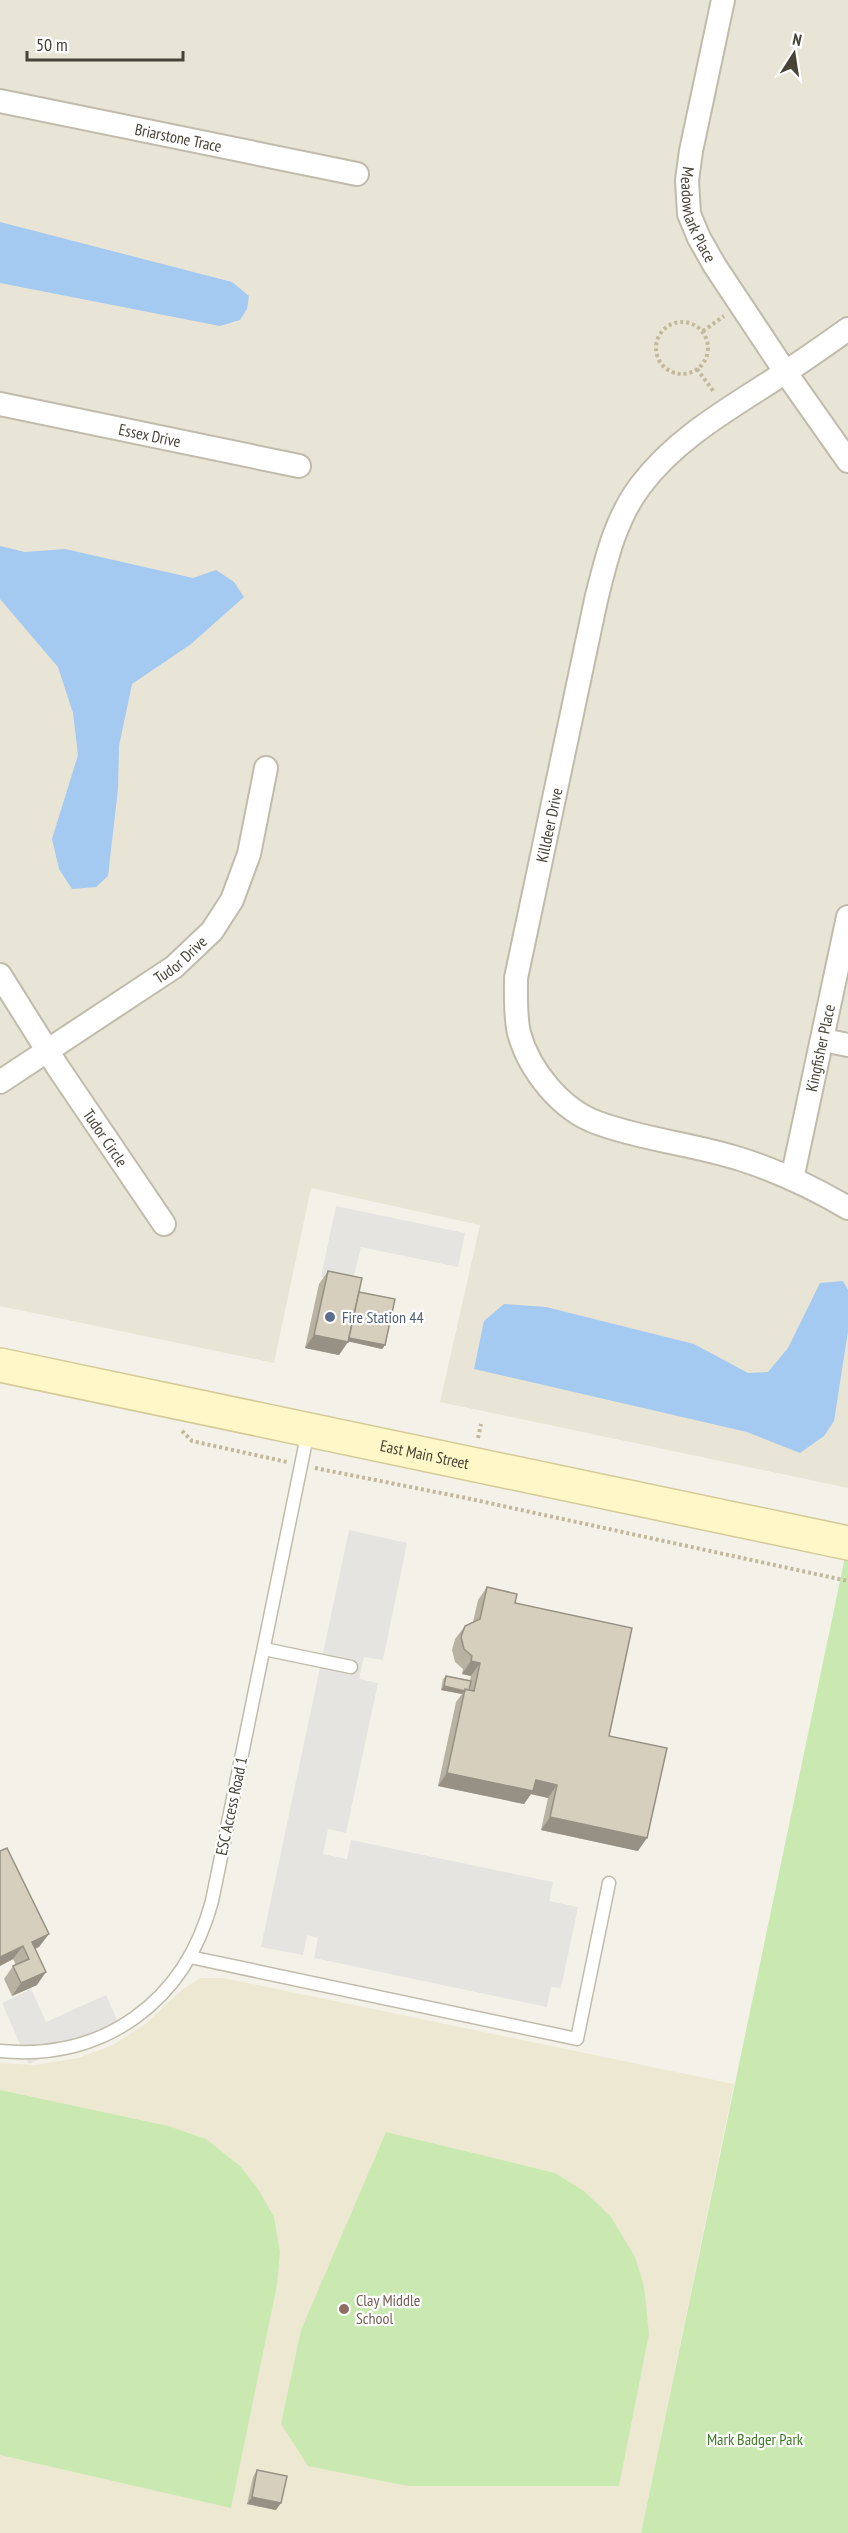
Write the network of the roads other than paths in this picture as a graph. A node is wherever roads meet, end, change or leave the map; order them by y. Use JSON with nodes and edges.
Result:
{"nodes":[{"id":1,"x":723,"y":0,"type":"edge"},
{"id":2,"x":0,"y":101,"type":"edge"},
{"id":3,"x":357,"y":174,"type":"dead end"},
{"id":4,"x":848,"y":329,"type":"edge"},
{"id":5,"x":786,"y":373,"type":"junction"},
{"id":6,"x":0,"y":404,"type":"edge"},
{"id":7,"x":848,"y":461,"type":"edge"},
{"id":8,"x":299,"y":466,"type":"dead end"},
{"id":9,"x":266,"y":768,"type":"dead end"},
{"id":10,"x":848,"y":917,"type":"edge"},
{"id":11,"x":0,"y":975,"type":"edge"},
{"id":12,"x":823,"y":1040,"type":"junction"},
{"id":13,"x":848,"y":1044,"type":"edge"},
{"id":14,"x":47,"y":1050,"type":"junction"},
{"id":15,"x":0,"y":1082,"type":"edge"},
{"id":16,"x":792,"y":1179,"type":"junction"},
{"id":17,"x":848,"y":1208,"type":"edge"},
{"id":18,"x":164,"y":1224,"type":"dead end"},
{"id":19,"x":0,"y":1365,"type":"edge"},
{"id":20,"x":308,"y":1430,"type":"junction"},
{"id":21,"x":848,"y":1542,"type":"edge"},
{"id":22,"x":264,"y":1649,"type":"junction"},
{"id":23,"x":351,"y":1667,"type":"dead end"},
{"id":24,"x":609,"y":1884,"type":"dead end"},
{"id":25,"x":190,"y":1957,"type":"junction"},
{"id":26,"x":0,"y":2051,"type":"edge"}],
"edges":[{"from":1,"to":5,"type":"street","name":"Meadowlark Place"},
{"from":2,"to":3,"type":"street","name":"Briarstone Trace"},
{"from":4,"to":5,"type":"street","name":"Killdeer Drive"},
{"from":5,"to":7,"type":"street","name":"Meadowlark Place"},
{"from":5,"to":16,"type":"street","name":"Killdeer Drive"},
{"from":6,"to":8,"type":"street","name":"Essex Drive"},
{"from":9,"to":14,"type":"street","name":"Tudor Drive"},
{"from":10,"to":12,"type":"street","name":"Kingfisher Place"},
{"from":11,"to":14,"type":"street","name":"Tudor Circle"},
{"from":12,"to":13,"type":"street"},
{"from":12,"to":16,"type":"street","name":"Kingfisher Place"},
{"from":14,"to":15,"type":"street","name":"Tudor Drive"},
{"from":14,"to":18,"type":"street","name":"Tudor Circle"},
{"from":16,"to":17,"type":"street","name":"Killdeer Drive"},
{"from":19,"to":20,"type":"main road","name":"East Main Street"},
{"from":20,"to":21,"type":"main road","name":"East Main Street"},
{"from":20,"to":22,"type":"lane","name":"ESC Access Road 1"},
{"from":22,"to":23,"type":"lane"},
{"from":22,"to":25,"type":"lane","name":"ESC Access Road 1"},
{"from":24,"to":25,"type":"lane"},
{"from":25,"to":26,"type":"lane","name":"ESC Access Road 1"}]}
